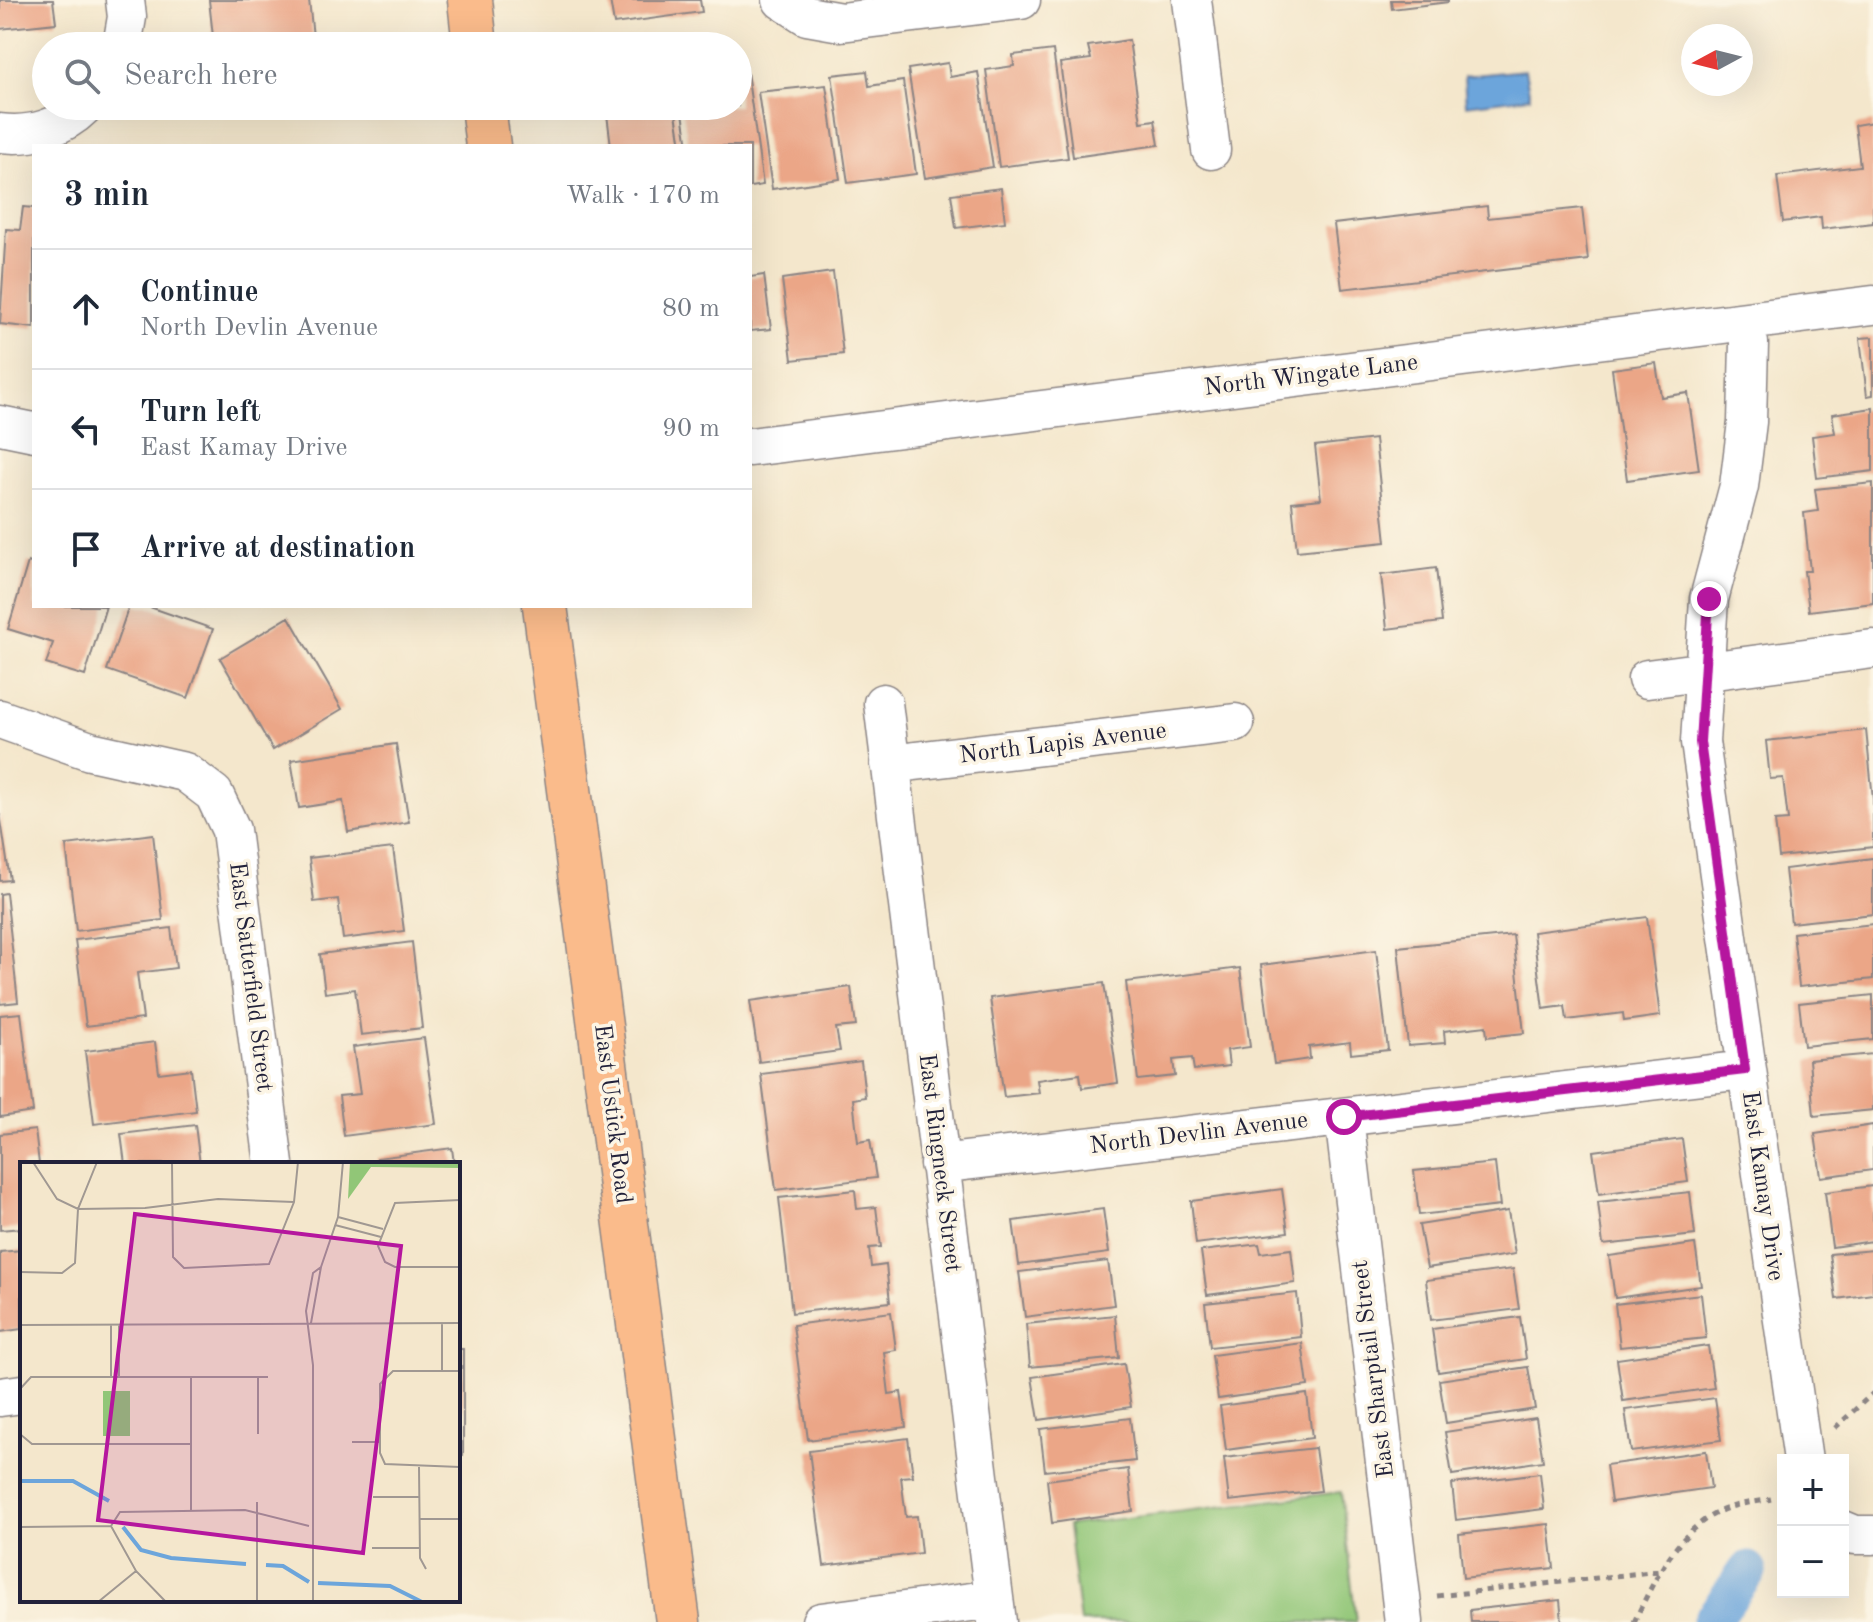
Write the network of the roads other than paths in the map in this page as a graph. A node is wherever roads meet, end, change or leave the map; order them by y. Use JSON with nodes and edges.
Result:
{"nodes":[{"id":1,"x":125,"y":0,"type":"edge"},
{"id":2,"x":470,"y":0,"type":"edge"},
{"id":3,"x":782,"y":0,"type":"edge"},
{"id":4,"x":1021,"y":0,"type":"edge"},
{"id":5,"x":1192,"y":0,"type":"edge"},
{"id":6,"x":124,"y":32,"type":"edge"},
{"id":7,"x":473,"y":32,"type":"edge"},
{"id":8,"x":61,"y":120,"type":"edge"},
{"id":9,"x":485,"y":120,"type":"edge"},
{"id":10,"x":0,"y":133,"type":"edge"},
{"id":11,"x":488,"y":144,"type":"edge"},
{"id":12,"x":1211,"y":150,"type":"dead end"},
{"id":13,"x":1873,"y":305,"type":"edge"},
{"id":14,"x":1749,"y":343,"type":"dead end"},
{"id":15,"x":0,"y":425,"type":"edge"},
{"id":16,"x":32,"y":432,"type":"edge"},
{"id":17,"x":752,"y":447,"type":"edge"},
{"id":18,"x":545,"y":608,"type":"edge"},
{"id":19,"x":1873,"y":649,"type":"edge"},
{"id":20,"x":1702,"y":671,"type":"junction"},
{"id":21,"x":1647,"y":679,"type":"dead end"},
{"id":22,"x":883,"y":703,"type":"dead end"},
{"id":23,"x":0,"y":719,"type":"edge"},
{"id":24,"x":1235,"y":723,"type":"dead end"},
{"id":25,"x":890,"y":764,"type":"junction"},
{"id":26,"x":1745,"y":1070,"type":"junction"},
{"id":27,"x":1344,"y":1117,"type":"junction"},
{"id":28,"x":274,"y":1162,"type":"edge"},
{"id":29,"x":939,"y":1164,"type":"junction"},
{"id":30,"x":20,"y":1394,"type":"edge"},
{"id":31,"x":0,"y":1397,"type":"edge"},
{"id":32,"x":1814,"y":1446,"type":"edge"},
{"id":33,"x":1849,"y":1532,"type":"edge"},
{"id":34,"x":1873,"y":1535,"type":"edge"},
{"id":35,"x":996,"y":1611,"type":"edge"},
{"id":36,"x":1403,"y":1611,"type":"edge"},
{"id":37,"x":678,"y":1622,"type":"edge"},
{"id":38,"x":821,"y":1622,"type":"edge"}],
"edges":[{"from":1,"to":6,"type":"street"},
{"from":2,"to":7,"type":"main road"},
{"from":3,"to":4,"type":"street"},
{"from":5,"to":12,"type":"street"},
{"from":8,"to":10,"type":"street"},
{"from":9,"to":11,"type":"main road"},
{"from":13,"to":17,"type":"street","name":"North Wingate Lane"},
{"from":14,"to":20,"type":"street","name":"East Kamay Drive"},
{"from":15,"to":16,"type":"street"},
{"from":18,"to":37,"type":"main road","name":"East Ustick Road"},
{"from":19,"to":20,"type":"street"},
{"from":20,"to":21,"type":"street"},
{"from":20,"to":26,"type":"street","name":"East Kamay Drive"},
{"from":22,"to":25,"type":"street","name":"East Ringneck Street"},
{"from":23,"to":28,"type":"street","name":"East Satterfield Street"},
{"from":24,"to":25,"type":"street","name":"North Lapis Avenue"},
{"from":25,"to":29,"type":"street","name":"East Ringneck Street"},
{"from":26,"to":27,"type":"street","name":"North Devlin Avenue"},
{"from":26,"to":32,"type":"street","name":"East Kamay Drive"},
{"from":27,"to":29,"type":"street","name":"North Devlin Avenue"},
{"from":27,"to":36,"type":"street","name":"East Sharptail Street"},
{"from":29,"to":35,"type":"street","name":"East Ringneck Street"},
{"from":30,"to":31,"type":"street"},
{"from":33,"to":34,"type":"street"},
{"from":35,"to":38,"type":"street"}]}
